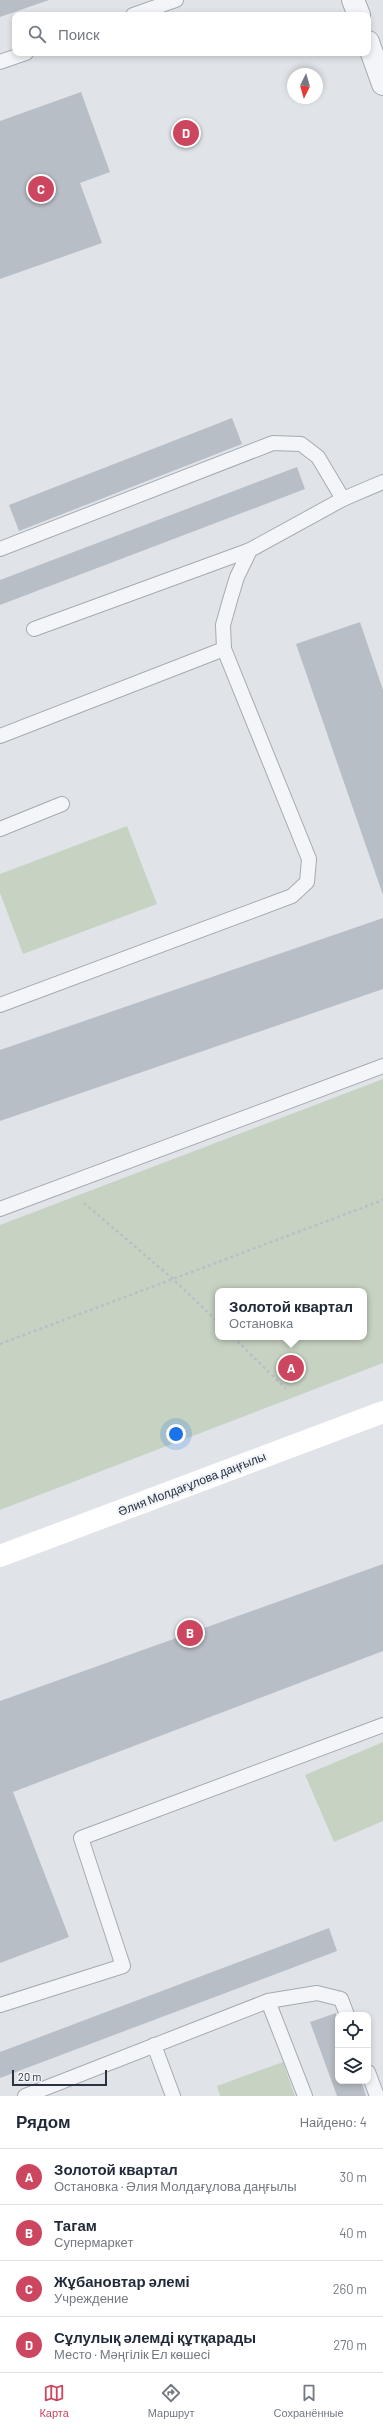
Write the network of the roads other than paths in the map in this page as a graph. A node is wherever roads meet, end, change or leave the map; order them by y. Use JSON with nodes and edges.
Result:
{"nodes":[{"id":1,"x":176,"y":0,"type":"edge"},
{"id":2,"x":353,"y":0,"type":"edge"},
{"id":3,"x":142,"y":12,"type":"edge"},
{"id":4,"x":358,"y":12,"type":"edge"},
{"id":5,"x":371,"y":50,"type":"edge"},
{"id":6,"x":17,"y":56,"type":"edge"},
{"id":7,"x":0,"y":62,"type":"edge"},
{"id":8,"x":383,"y":84,"type":"edge"},
{"id":9,"x":383,"y":482,"type":"edge"},
{"id":10,"x":343,"y":499,"type":"junction"},
{"id":11,"x":0,"y":549,"type":"edge"},
{"id":12,"x":250,"y":550,"type":"junction"},
{"id":13,"x":34,"y":629,"type":"dead end"},
{"id":14,"x":224,"y":649,"type":"junction"},
{"id":15,"x":0,"y":736,"type":"edge"},
{"id":16,"x":62,"y":804,"type":"dead end"},
{"id":17,"x":0,"y":829,"type":"edge"},
{"id":18,"x":0,"y":1005,"type":"edge"},
{"id":19,"x":383,"y":1066,"type":"edge"},
{"id":20,"x":0,"y":1209,"type":"edge"},
{"id":21,"x":383,"y":1412,"type":"edge"},
{"id":22,"x":0,"y":1556,"type":"edge"},
{"id":23,"x":383,"y":1725,"type":"edge"},
{"id":24,"x":268,"y":2001,"type":"junction"},
{"id":25,"x":0,"y":2005,"type":"edge"},
{"id":26,"x":346,"y":2012,"type":"edge"},
{"id":27,"x":154,"y":2045,"type":"junction"},
{"id":28,"x":371,"y":2080,"type":"edge"},
{"id":29,"x":26,"y":2096,"type":"edge"},
{"id":30,"x":173,"y":2096,"type":"edge"},
{"id":31,"x":305,"y":2096,"type":"edge"},
{"id":32,"x":377,"y":2096,"type":"edge"}],
"edges":[{"from":1,"to":3,"type":"lane"},
{"from":2,"to":4,"type":"street"},
{"from":5,"to":8,"type":"street"},
{"from":6,"to":7,"type":"lane"},
{"from":9,"to":10,"type":"lane"},
{"from":10,"to":11,"type":"lane"},
{"from":10,"to":12,"type":"lane"},
{"from":12,"to":13,"type":"lane"},
{"from":12,"to":14,"type":"lane"},
{"from":14,"to":15,"type":"lane"},
{"from":14,"to":18,"type":"lane"},
{"from":16,"to":17,"type":"lane"},
{"from":19,"to":20,"type":"lane"},
{"from":21,"to":22,"type":"main road","name":"Әлия Молдағұлова даңғылы"},
{"from":23,"to":25,"type":"lane"},
{"from":24,"to":26,"type":"lane"},
{"from":24,"to":27,"type":"lane"},
{"from":24,"to":31,"type":"lane"},
{"from":27,"to":29,"type":"lane"},
{"from":27,"to":30,"type":"lane"},
{"from":28,"to":32,"type":"lane"}]}
